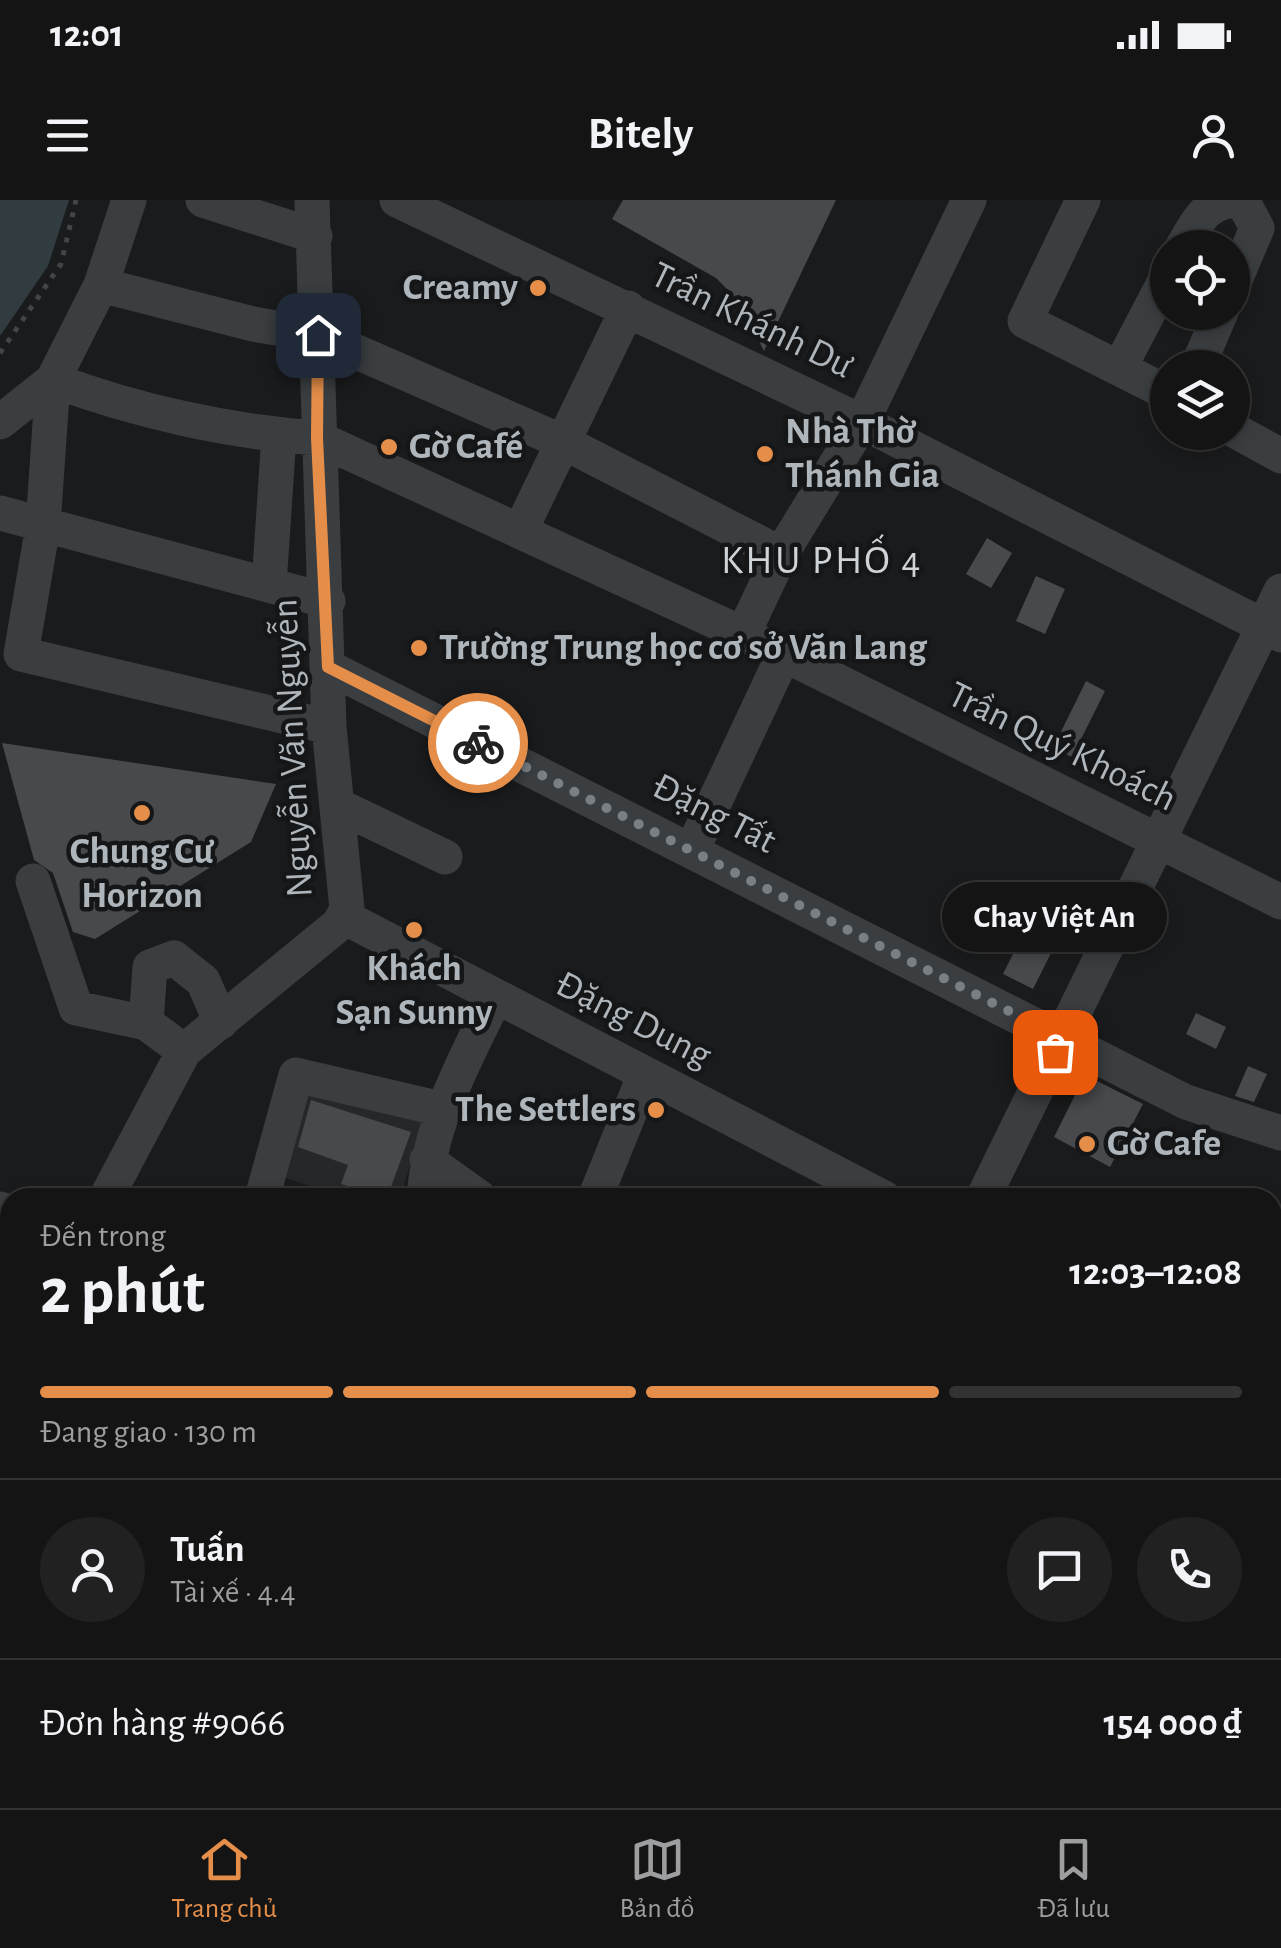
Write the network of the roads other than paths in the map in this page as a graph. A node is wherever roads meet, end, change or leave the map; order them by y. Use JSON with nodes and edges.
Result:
{"nodes":[{"id":1,"x":129,"y":200,"type":"edge"},
{"id":2,"x":204,"y":200,"type":"edge"},
{"id":3,"x":312,"y":200,"type":"edge"},
{"id":4,"x":396,"y":200,"type":"edge"},
{"id":5,"x":969,"y":200,"type":"edge"},
{"id":6,"x":1083,"y":200,"type":"edge"},
{"id":7,"x":1234,"y":200,"type":"edge"},
{"id":8,"x":1242,"y":200,"type":"edge"},
{"id":9,"x":1193,"y":230,"type":"edge"},
{"id":10,"x":315,"y":236,"type":"junction"},
{"id":11,"x":1250,"y":245,"type":"edge"},
{"id":12,"x":101,"y":285,"type":"junction"},
{"id":13,"x":628,"y":308,"type":"junction"},
{"id":14,"x":1150,"y":310,"type":"edge"},
{"id":15,"x":318,"y":335,"type":"junction"},
{"id":16,"x":1120,"y":367,"type":"junction"},
{"id":17,"x":53,"y":380,"type":"junction"},
{"id":18,"x":1150,"y":384,"type":"edge"},
{"id":19,"x":0,"y":422,"type":"edge"},
{"id":20,"x":862,"y":422,"type":"junction"},
{"id":21,"x":278,"y":434,"type":"junction"},
{"id":22,"x":317,"y":438,"type":"junction"},
{"id":23,"x":1250,"y":439,"type":"edge"},
{"id":24,"x":563,"y":442,"type":"junction"},
{"id":25,"x":1281,"y":456,"type":"edge"},
{"id":26,"x":0,"y":513,"type":"edge"},
{"id":27,"x":43,"y":526,"type":"junction"},
{"id":28,"x":520,"y":529,"type":"junction"},
{"id":29,"x":782,"y":554,"type":"junction"},
{"id":30,"x":269,"y":585,"type":"junction"},
{"id":31,"x":1281,"y":591,"type":"edge"},
{"id":32,"x":328,"y":601,"type":"junction"},
{"id":33,"x":1273,"y":631,"type":"edge"},
{"id":34,"x":743,"y":634,"type":"junction"},
{"id":35,"x":783,"y":656,"type":"junction"},
{"id":36,"x":328,"y":667,"type":"junction"},
{"id":37,"x":329,"y":727,"type":"junction"},
{"id":38,"x":337,"y":806,"type":"junction"},
{"id":39,"x":1160,"y":843,"type":"junction"},
{"id":40,"x":692,"y":850,"type":"junction"},
{"id":41,"x":444,"y":857,"type":"dead end"},
{"id":42,"x":32,"y":880,"type":"dead end"},
{"id":43,"x":1281,"y":902,"type":"edge"},
{"id":44,"x":344,"y":918,"type":"junction"},
{"id":45,"x":495,"y":998,"type":"junction"},
{"id":46,"x":221,"y":1022,"type":"junction"},
{"id":47,"x":146,"y":1023,"type":"junction"},
{"id":48,"x":1062,"y":1038,"type":"junction"},
{"id":49,"x":184,"y":1051,"type":"junction"},
{"id":50,"x":646,"y":1074,"type":"junction"},
{"id":51,"x":441,"y":1109,"type":"junction"},
{"id":52,"x":1281,"y":1133,"type":"edge"},
{"id":53,"x":427,"y":1160,"type":"junction"},
{"id":54,"x":111,"y":1188,"type":"edge"},
{"id":55,"x":265,"y":1188,"type":"edge"},
{"id":56,"x":425,"y":1188,"type":"edge"},
{"id":57,"x":466,"y":1188,"type":"edge"},
{"id":58,"x":598,"y":1188,"type":"edge"},
{"id":59,"x":865,"y":1188,"type":"edge"},
{"id":60,"x":988,"y":1188,"type":"edge"}],
"edges":[{"from":1,"to":12,"type":"street"},
{"from":2,"to":10,"type":"street"},
{"from":3,"to":10,"type":"street","name":"Nguyễn Văn Nguyễn"},
{"from":4,"to":13,"type":"street","name":"Trần Khánh Dư"},
{"from":5,"to":20,"type":"street"},
{"from":6,"to":16,"type":"street"},
{"from":7,"to":9,"type":"street"},
{"from":8,"to":11,"type":"street"},
{"from":10,"to":15,"type":"street","name":"Nguyễn Văn Nguyễn"},
{"from":12,"to":15,"type":"street"},
{"from":12,"to":17,"type":"street"},
{"from":13,"to":20,"type":"street","name":"Trần Khánh Dư"},
{"from":13,"to":24,"type":"street"},
{"from":14,"to":16,"type":"street"},
{"from":15,"to":22,"type":"street","name":"Nguyễn Văn Nguyễn"},
{"from":15,"to":24,"type":"street"},
{"from":16,"to":18,"type":"street"},
{"from":17,"to":19,"type":"street"},
{"from":17,"to":21,"type":"street","name":"Trần Quý Khoách"},
{"from":17,"to":27,"type":"street"},
{"from":20,"to":29,"type":"street"},
{"from":20,"to":33,"type":"street","name":"Trần Khánh Dư"},
{"from":21,"to":22,"type":"street","name":"Trần Quý Khoách"},
{"from":21,"to":30,"type":"street"},
{"from":22,"to":28,"type":"street","name":"Trần Quý Khoách"},
{"from":22,"to":32,"type":"street","name":"Nguyễn Văn Nguyễn"},
{"from":23,"to":25,"type":"street"},
{"from":24,"to":28,"type":"street"},
{"from":24,"to":29,"type":"street"},
{"from":26,"to":27,"type":"street"},
{"from":27,"to":30,"type":"street"},
{"from":27,"to":37,"type":"street"},
{"from":28,"to":34,"type":"street","name":"Trần Quý Khoách"},
{"from":29,"to":34,"type":"street"},
{"from":30,"to":32,"type":"street"},
{"from":31,"to":33,"type":"street"},
{"from":32,"to":36,"type":"street","name":"Nguyễn Văn Nguyễn"},
{"from":33,"to":39,"type":"street"},
{"from":34,"to":35,"type":"street","name":"Trần Quý Khoách"},
{"from":35,"to":39,"type":"street","name":"Trần Quý Khoách"},
{"from":35,"to":40,"type":"street"},
{"from":36,"to":37,"type":"street","name":"Nguyễn Văn Nguyễn"},
{"from":36,"to":40,"type":"street","name":"Ðặng Tất"},
{"from":37,"to":38,"type":"street","name":"Nguyễn Văn Nguyễn"},
{"from":38,"to":41,"type":"street"},
{"from":38,"to":44,"type":"street","name":"Nguyễn Văn Nguyễn"},
{"from":39,"to":43,"type":"street","name":"Trần Quý Khoách"},
{"from":39,"to":48,"type":"street"},
{"from":40,"to":48,"type":"street","name":"Ðặng Tất"},
{"from":42,"to":47,"type":"street"},
{"from":44,"to":45,"type":"street","name":"Đặng Dung"},
{"from":44,"to":46,"type":"street","name":"Nguyễn Văn Nguyễn"},
{"from":45,"to":50,"type":"street","name":"Đặng Dung"},
{"from":45,"to":51,"type":"street"},
{"from":46,"to":47,"type":"street"},
{"from":46,"to":49,"type":"street","name":"Nguyễn Văn Nguyễn"},
{"from":47,"to":49,"type":"street"},
{"from":48,"to":52,"type":"street","name":"Ðặng Tất"},
{"from":48,"to":60,"type":"street"},
{"from":49,"to":54,"type":"street","name":"Nguyễn Văn Nguyễn"},
{"from":50,"to":58,"type":"street"},
{"from":50,"to":59,"type":"street","name":"Đặng Dung"},
{"from":51,"to":53,"type":"street"},
{"from":51,"to":55,"type":"street"},
{"from":53,"to":56,"type":"street"},
{"from":53,"to":57,"type":"street"}]}
